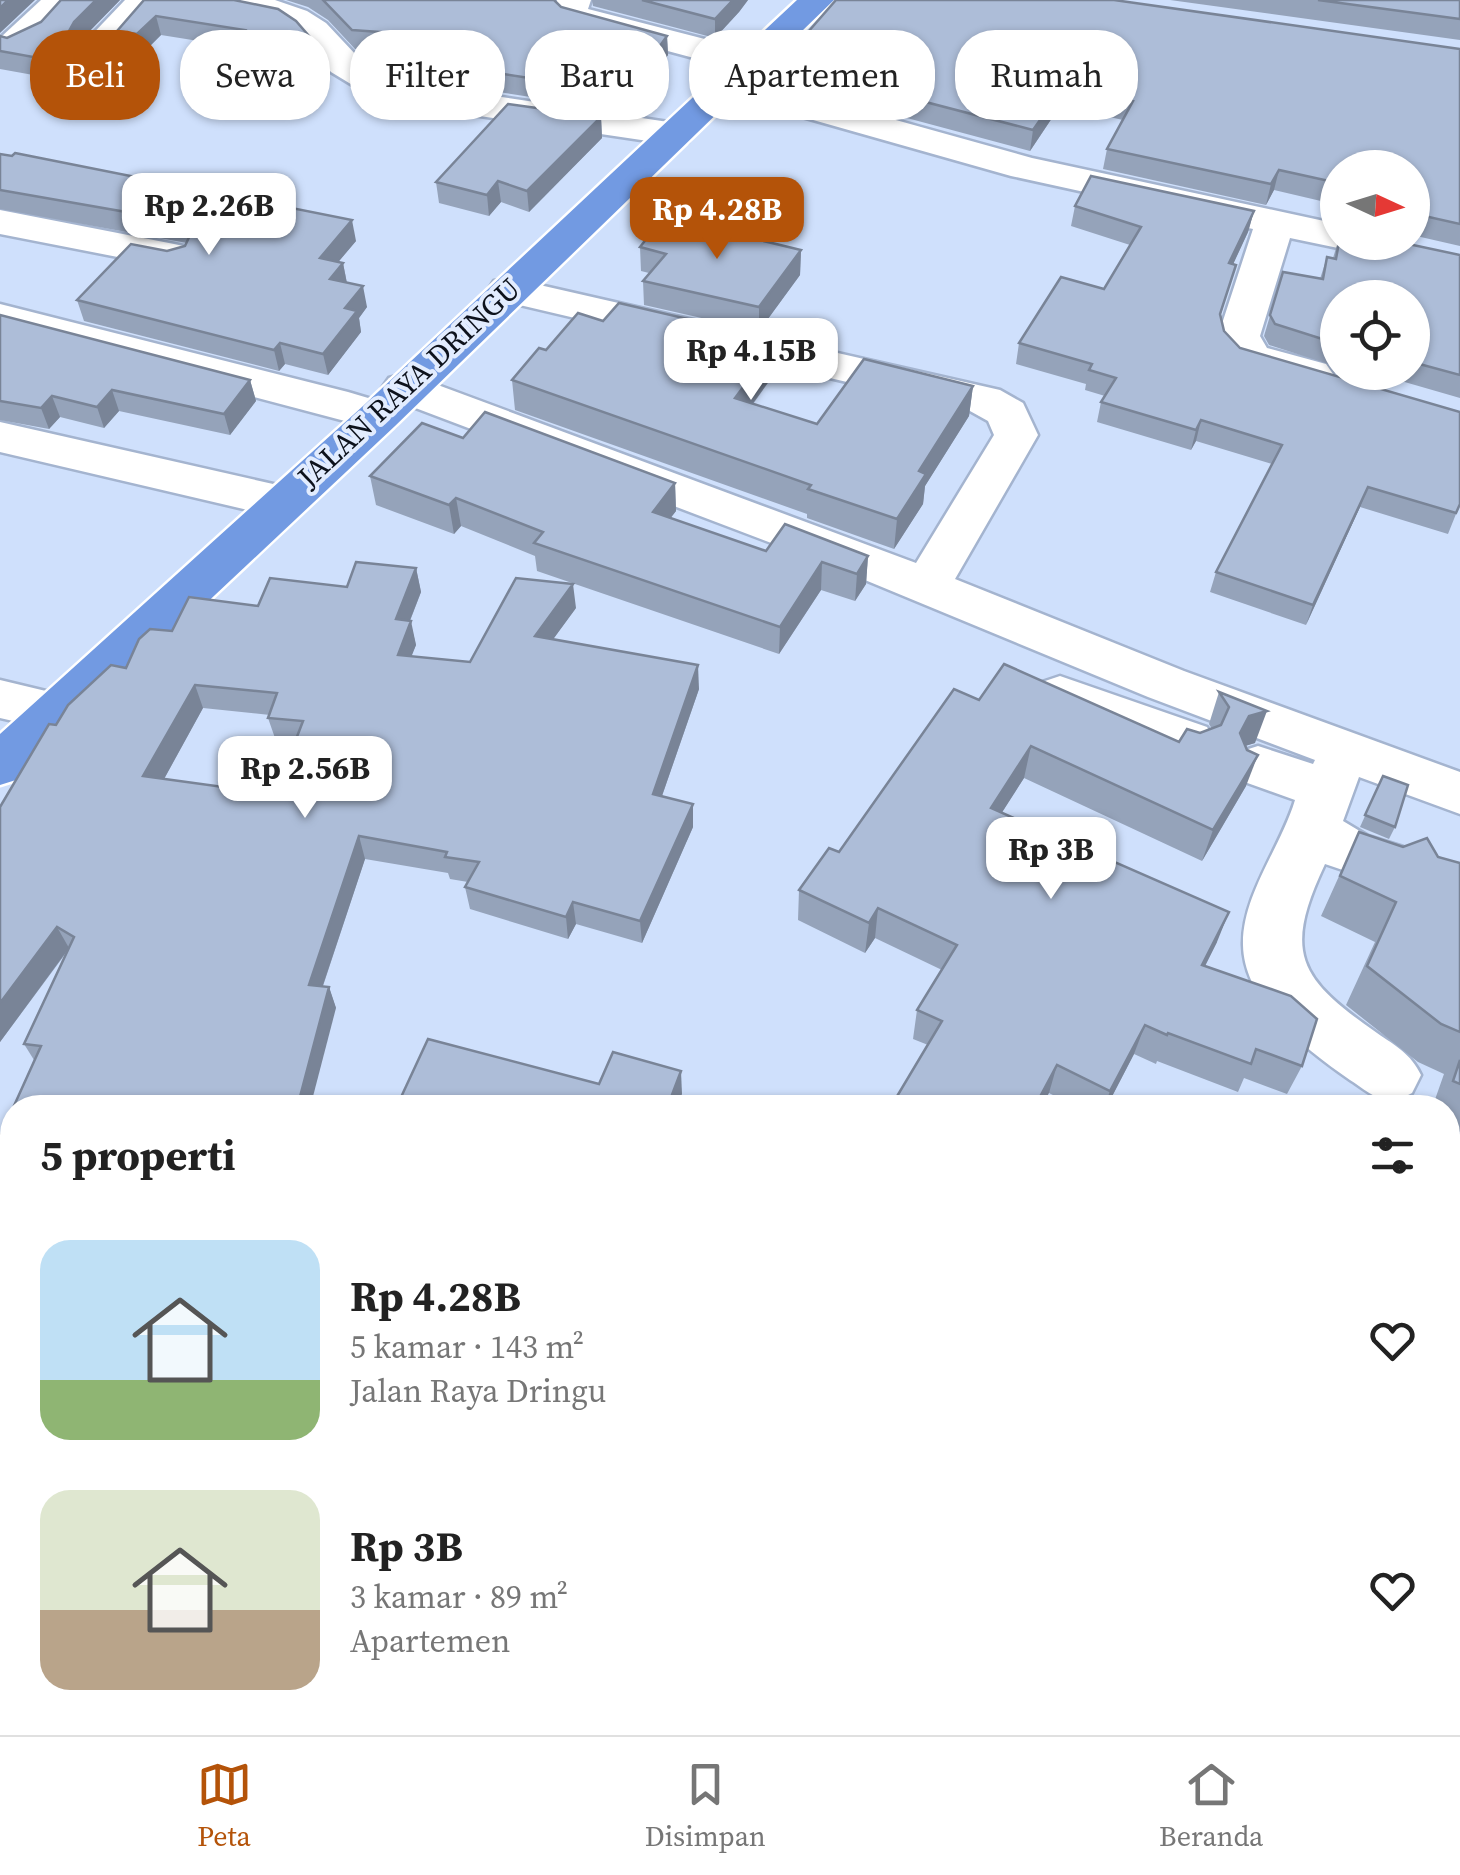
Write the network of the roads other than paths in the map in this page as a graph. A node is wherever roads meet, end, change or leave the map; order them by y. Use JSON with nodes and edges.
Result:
{"nodes":[{"id":1,"x":62,"y":0,"type":"edge"},
{"id":2,"x":144,"y":0,"type":"edge"},
{"id":3,"x":212,"y":0,"type":"edge"},
{"id":4,"x":574,"y":0,"type":"edge"},
{"id":5,"x":817,"y":0,"type":"edge"},
{"id":6,"x":116,"y":30,"type":"edge"},
{"id":7,"x":785,"y":30,"type":"edge"},
{"id":8,"x":14,"y":46,"type":"edge"},
{"id":9,"x":689,"y":56,"type":"edge"},
{"id":10,"x":690,"y":120,"type":"edge"},
{"id":11,"x":880,"y":120,"type":"edge"},
{"id":12,"x":675,"y":134,"type":"junction"},
{"id":13,"x":0,"y":222,"type":"edge"},
{"id":14,"x":1275,"y":223,"type":"junction"},
{"id":15,"x":1320,"y":232,"type":"edge"},
{"id":16,"x":174,"y":256,"type":"edge"},
{"id":17,"x":509,"y":290,"type":"junction"},
{"id":18,"x":0,"y":318,"type":"edge"},
{"id":19,"x":1320,"y":376,"type":"edge"},
{"id":20,"x":392,"y":402,"type":"junction"},
{"id":21,"x":0,"y":437,"type":"edge"},
{"id":22,"x":282,"y":502,"type":"junction"},
{"id":23,"x":926,"y":586,"type":"junction"},
{"id":24,"x":1060,"y":694,"type":"edge"},
{"id":25,"x":0,"y":699,"type":"edge"},
{"id":26,"x":58,"y":712,"type":"junction"},
{"id":27,"x":1189,"y":741,"type":"edge"},
{"id":28,"x":0,"y":765,"type":"edge"},
{"id":29,"x":1258,"y":766,"type":"edge"},
{"id":30,"x":1328,"y":790,"type":"junction"},
{"id":31,"x":1460,"y":794,"type":"edge"},
{"id":32,"x":1384,"y":862,"type":"edge"},
{"id":33,"x":1391,"y":1075,"type":"dead end"}],
"edges":[{"from":1,"to":8,"type":"street"},
{"from":2,"to":6,"type":"street"},
{"from":3,"to":12,"type":"street"},
{"from":4,"to":9,"type":"street"},
{"from":5,"to":7,"type":"highway","name":"JALAN RAYA DRINGU"},
{"from":10,"to":12,"type":"highway","name":"JALAN RAYA DRINGU"},
{"from":11,"to":14,"type":"street"},
{"from":12,"to":17,"type":"highway","name":"JALAN RAYA DRINGU"},
{"from":13,"to":16,"type":"street"},
{"from":14,"to":15,"type":"street"},
{"from":14,"to":19,"type":"street"},
{"from":17,"to":20,"type":"highway","name":"JALAN RAYA DRINGU"},
{"from":17,"to":23,"type":"street"},
{"from":18,"to":20,"type":"street"},
{"from":20,"to":22,"type":"highway","name":"JALAN RAYA DRINGU"},
{"from":20,"to":23,"type":"street"},
{"from":21,"to":22,"type":"street"},
{"from":22,"to":26,"type":"highway","name":"JALAN RAYA DRINGU"},
{"from":23,"to":30,"type":"street"},
{"from":24,"to":27,"type":"street"},
{"from":25,"to":26,"type":"street"},
{"from":26,"to":28,"type":"highway","name":"JALAN RAYA DRINGU"},
{"from":29,"to":30,"type":"street"},
{"from":30,"to":31,"type":"street"},
{"from":30,"to":32,"type":"street"},
{"from":30,"to":33,"type":"street"}]}
